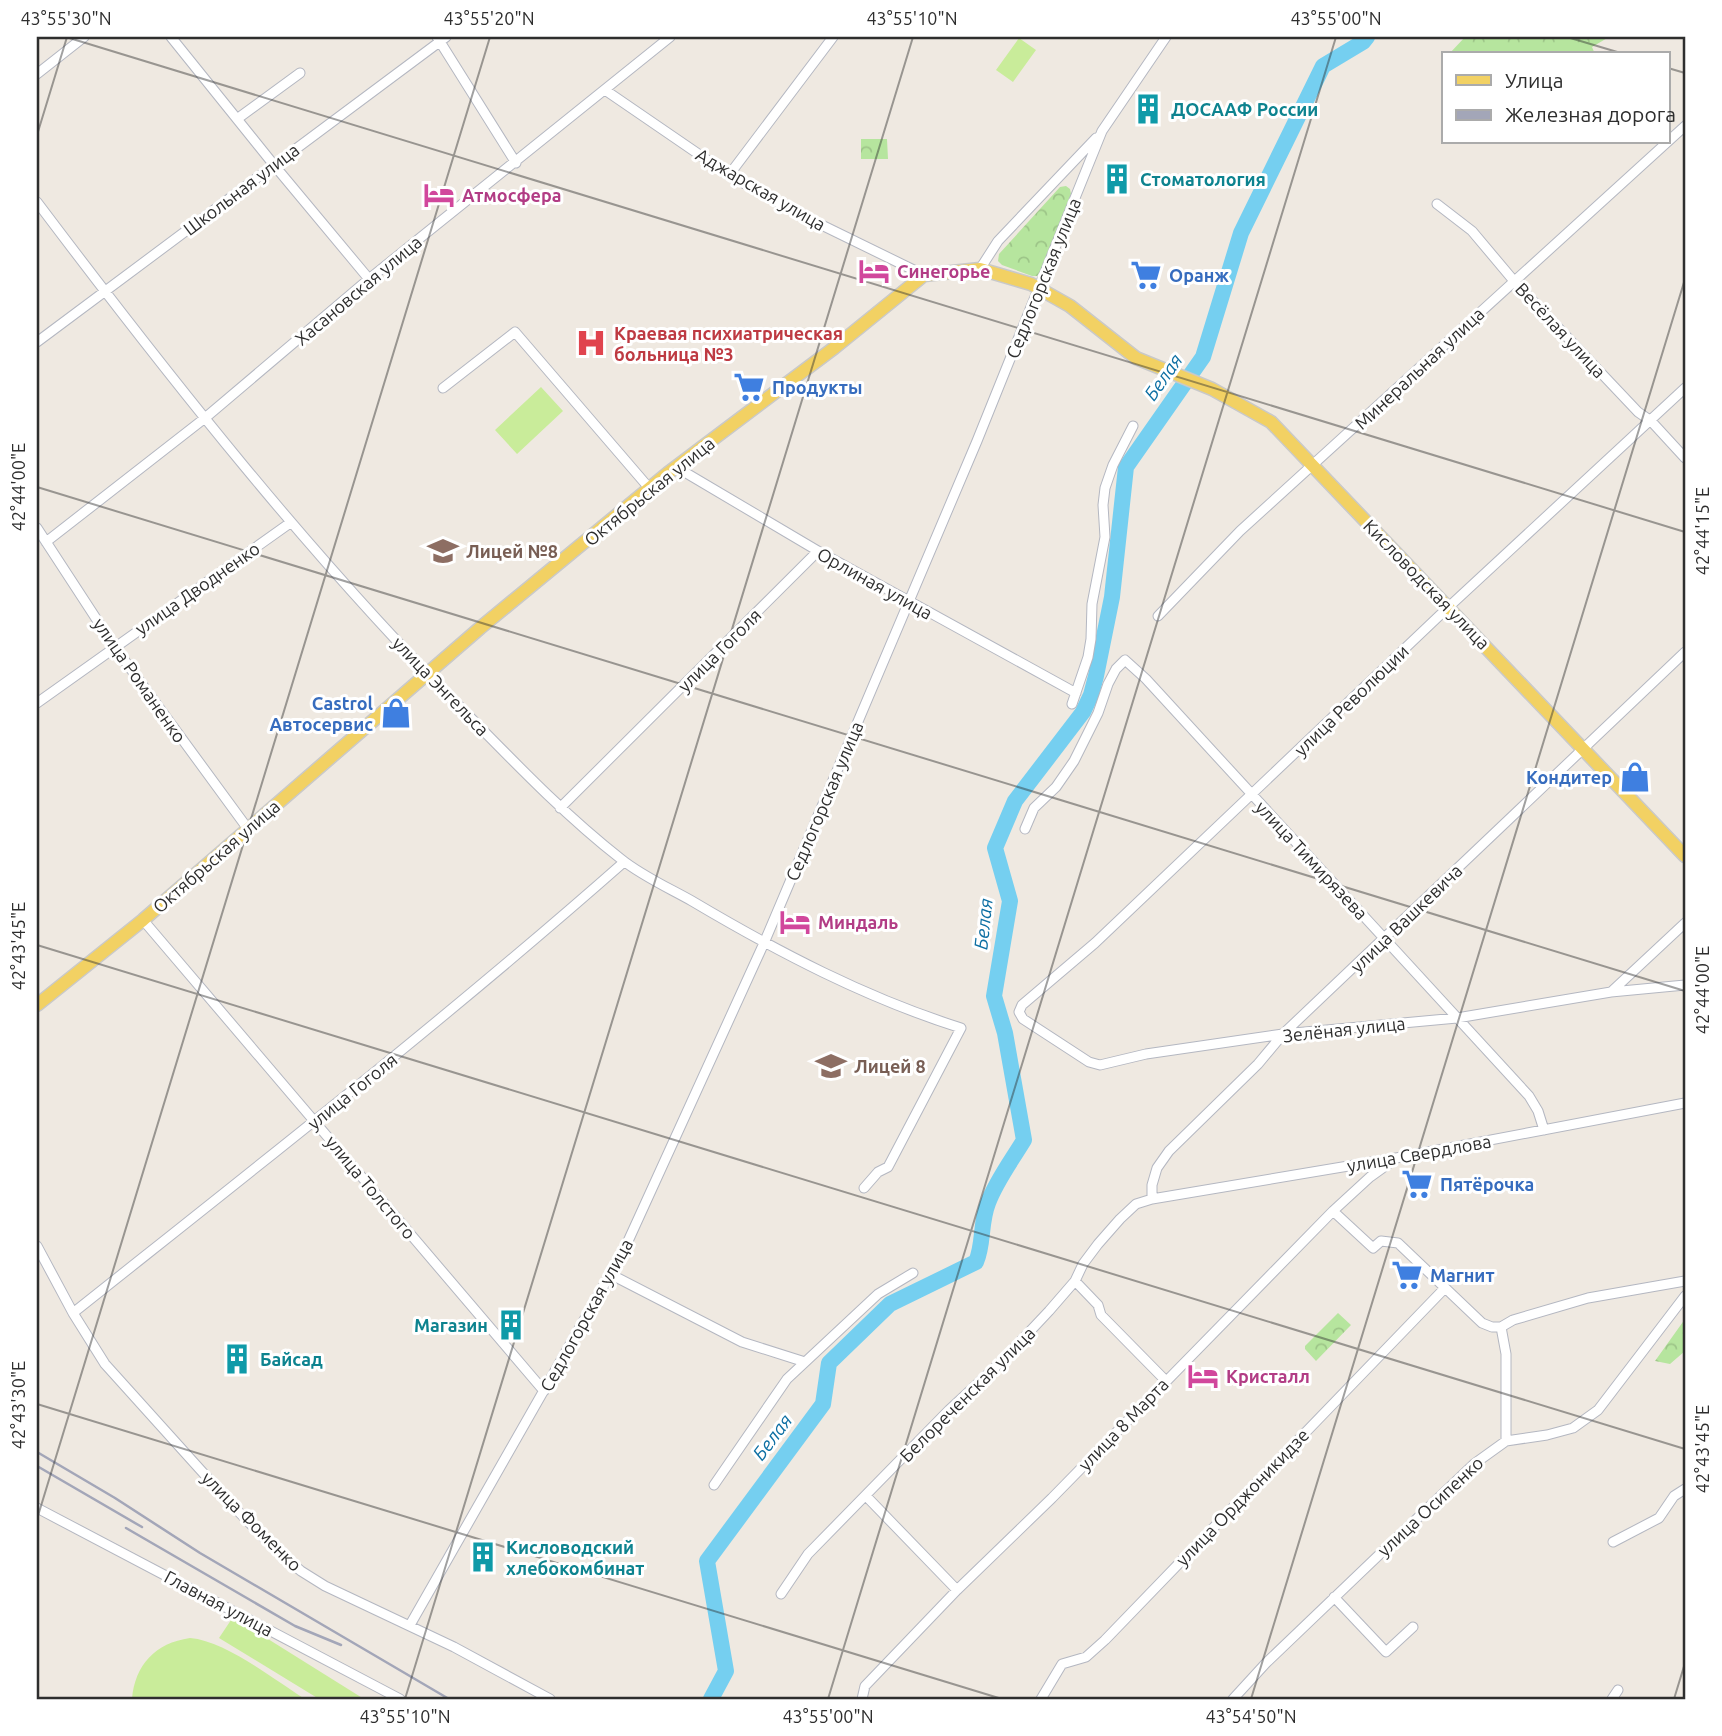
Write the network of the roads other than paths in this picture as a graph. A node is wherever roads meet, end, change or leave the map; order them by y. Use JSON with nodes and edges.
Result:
{"nodes":[{"id":1,"x":84,"y":37,"type":"edge"},
{"id":2,"x":171,"y":37,"type":"edge"},
{"id":3,"x":670,"y":37,"type":"edge"},
{"id":4,"x":833,"y":37,"type":"edge"},
{"id":5,"x":1166,"y":37,"type":"edge"},
{"id":6,"x":441,"y":38,"type":"edge"},
{"id":7,"x":300,"y":73,"type":"dead end"},
{"id":8,"x":37,"y":74,"type":"edge"},
{"id":9,"x":605,"y":90,"type":"junction"},
{"id":10,"x":237,"y":119,"type":"junction"},
{"id":11,"x":1685,"y":126,"type":"edge"},
{"id":12,"x":1102,"y":131,"type":"junction"},
{"id":13,"x":1670,"y":140,"type":"edge"},
{"id":14,"x":1665,"y":144,"type":"edge"},
{"id":15,"x":516,"y":163,"type":"junction"},
{"id":16,"x":274,"y":165,"type":"junction"},
{"id":17,"x":729,"y":175,"type":"junction"},
{"id":18,"x":37,"y":202,"type":"edge"},
{"id":19,"x":1437,"y":204,"type":"dead end"},
{"id":20,"x":980,"y":269,"type":"junction"},
{"id":21,"x":924,"y":275,"type":"junction"},
{"id":22,"x":369,"y":279,"type":"junction"},
{"id":23,"x":1514,"y":281,"type":"junction"},
{"id":24,"x":1040,"y":288,"type":"junction"},
{"id":25,"x":104,"y":291,"type":"junction"},
{"id":26,"x":37,"y":342,"type":"edge"},
{"id":27,"x":443,"y":388,"type":"dead end"},
{"id":28,"x":1685,"y":388,"type":"edge"},
{"id":29,"x":205,"y":418,"type":"junction"},
{"id":30,"x":1651,"y":421,"type":"junction"},
{"id":31,"x":1133,"y":426,"type":"dead end"},
{"id":32,"x":1685,"y":458,"type":"edge"},
{"id":33,"x":1313,"y":466,"type":"junction"},
{"id":34,"x":676,"y":467,"type":"junction"},
{"id":35,"x":650,"y":489,"type":"junction"},
{"id":36,"x":290,"y":523,"type":"junction"},
{"id":37,"x":37,"y":528,"type":"edge"},
{"id":38,"x":46,"y":542,"type":"junction"},
{"id":39,"x":818,"y":551,"type":"junction"},
{"id":40,"x":909,"y":602,"type":"junction"},
{"id":41,"x":1449,"y":607,"type":"junction"},
{"id":42,"x":1158,"y":616,"type":"dead end"},
{"id":43,"x":114,"y":646,"type":"junction"},
{"id":44,"x":1685,"y":652,"type":"edge"},
{"id":45,"x":426,"y":672,"type":"junction"},
{"id":46,"x":1076,"y":693,"type":"junction"},
{"id":47,"x":37,"y":703,"type":"edge"},
{"id":48,"x":1072,"y":704,"type":"dead end"},
{"id":49,"x":1583,"y":750,"type":"junction"},
{"id":50,"x":1251,"y":795,"type":"junction"},
{"id":51,"x":560,"y":808,"type":"junction"},
{"id":52,"x":248,"y":829,"type":"junction"},
{"id":53,"x":1025,"y":829,"type":"dead end"},
{"id":54,"x":1685,"y":856,"type":"edge"},
{"id":55,"x":624,"y":862,"type":"junction"},
{"id":56,"x":143,"y":920,"type":"junction"},
{"id":57,"x":1685,"y":923,"type":"edge"},
{"id":58,"x":1384,"y":938,"type":"junction"},
{"id":59,"x":764,"y":943,"type":"junction"},
{"id":60,"x":1685,"y":985,"type":"edge"},
{"id":61,"x":1611,"y":992,"type":"junction"},
{"id":62,"x":37,"y":1005,"type":"edge"},
{"id":63,"x":1019,"y":1012,"type":"joint"},
{"id":64,"x":1457,"y":1018,"type":"junction"},
{"id":65,"x":1283,"y":1034,"type":"junction"},
{"id":66,"x":1685,"y":1103,"type":"edge"},
{"id":67,"x":315,"y":1121,"type":"junction"},
{"id":68,"x":1544,"y":1130,"type":"junction"},
{"id":69,"x":1396,"y":1158,"type":"junction"},
{"id":70,"x":864,"y":1188,"type":"dead end"},
{"id":71,"x":1152,"y":1199,"type":"junction"},
{"id":72,"x":1333,"y":1211,"type":"junction"},
{"id":73,"x":37,"y":1246,"type":"edge"},
{"id":74,"x":913,"y":1273,"type":"dead end"},
{"id":75,"x":610,"y":1274,"type":"junction"},
{"id":76,"x":1075,"y":1281,"type":"junction"},
{"id":77,"x":1685,"y":1281,"type":"edge"},
{"id":78,"x":1444,"y":1289,"type":"junction"},
{"id":79,"x":1685,"y":1296,"type":"edge"},
{"id":80,"x":73,"y":1312,"type":"junction"},
{"id":81,"x":1502,"y":1327,"type":"junction"},
{"id":82,"x":805,"y":1362,"type":"junction"},
{"id":83,"x":1166,"y":1381,"type":"junction"},
{"id":84,"x":544,"y":1391,"type":"junction"},
{"id":85,"x":1506,"y":1441,"type":"junction"},
{"id":86,"x":714,"y":1485,"type":"dead end"},
{"id":87,"x":1685,"y":1489,"type":"edge"},
{"id":88,"x":866,"y":1496,"type":"junction"},
{"id":89,"x":37,"y":1508,"type":"edge"},
{"id":90,"x":1613,"y":1542,"type":"dead end"},
{"id":91,"x":957,"y":1590,"type":"junction"},
{"id":92,"x":781,"y":1594,"type":"dead end"},
{"id":93,"x":1334,"y":1597,"type":"junction"},
{"id":94,"x":410,"y":1625,"type":"junction"},
{"id":95,"x":1413,"y":1626,"type":"dead end"},
{"id":96,"x":1618,"y":1690,"type":"dead end"},
{"id":97,"x":400,"y":1699,"type":"edge"},
{"id":98,"x":550,"y":1699,"type":"edge"},
{"id":99,"x":862,"y":1699,"type":"edge"},
{"id":100,"x":1041,"y":1699,"type":"edge"},
{"id":101,"x":1233,"y":1699,"type":"edge"},
{"id":102,"x":1612,"y":1699,"type":"edge"}],
"edges":[{"from":1,"to":8,"type":"street"},
{"from":2,"to":10,"type":"street"},
{"from":3,"to":9,"type":"street","name":"Хасановская улица"},
{"from":4,"to":17,"type":"street"},
{"from":5,"to":12,"type":"street","name":"Седлогорская улица"},
{"from":6,"to":15,"type":"street"},
{"from":6,"to":16,"type":"street","name":"Школьная улица"},
{"from":7,"to":10,"type":"street"},
{"from":9,"to":15,"type":"street","name":"Хасановская улица"},
{"from":9,"to":17,"type":"street","name":"Аджарская улица"},
{"from":10,"to":16,"type":"street"},
{"from":11,"to":13,"type":"street","name":"Минеральная улица"},
{"from":12,"to":20,"type":"street"},
{"from":12,"to":24,"type":"street","name":"Седлогорская улица"},
{"from":14,"to":23,"type":"street","name":"Минеральная улица"},
{"from":15,"to":22,"type":"street","name":"Хасановская улица"},
{"from":16,"to":22,"type":"street"},
{"from":16,"to":25,"type":"street","name":"Школьная улица"},
{"from":17,"to":21,"type":"street","name":"Аджарская улица"},
{"from":18,"to":25,"type":"street","name":"улица Энгельса"},
{"from":19,"to":23,"type":"street","name":"Весёлая улица"},
{"from":20,"to":21,"type":"main road"},
{"from":20,"to":24,"type":"main road"},
{"from":21,"to":34,"type":"main road","name":"Октябрьская улица"},
{"from":22,"to":29,"type":"street","name":"Хасановская улица"},
{"from":23,"to":30,"type":"street","name":"Весёлая улица"},
{"from":23,"to":33,"type":"street","name":"Минеральная улица"},
{"from":24,"to":33,"type":"main road","name":"Кисловодская улица"},
{"from":24,"to":40,"type":"street","name":"Седлогорская улица"},
{"from":25,"to":26,"type":"street","name":"Школьная улица"},
{"from":25,"to":29,"type":"street","name":"улица Энгельса"},
{"from":27,"to":35,"type":"street"},
{"from":28,"to":30,"type":"street","name":"улица Революции"},
{"from":29,"to":36,"type":"street","name":"улица Энгельса"},
{"from":29,"to":38,"type":"street","name":"Хасановская улица"},
{"from":30,"to":32,"type":"street","name":"Весёлая улица"},
{"from":30,"to":41,"type":"street","name":"улица Революции"},
{"from":31,"to":46,"type":"street"},
{"from":33,"to":41,"type":"main road","name":"Кисловодская улица"},
{"from":33,"to":42,"type":"street","name":"Минеральная улица"},
{"from":34,"to":35,"type":"main road","name":"Октябрьская улица"},
{"from":34,"to":39,"type":"street","name":"Орлиная улица"},
{"from":35,"to":45,"type":"main road","name":"Октябрьская улица"},
{"from":36,"to":43,"type":"street","name":"улица Дводненко"},
{"from":36,"to":45,"type":"street","name":"улица Энгельса"},
{"from":37,"to":38,"type":"street","name":"улица Романенко"},
{"from":38,"to":43,"type":"street","name":"улица Романенко"},
{"from":39,"to":40,"type":"street","name":"Орлиная улица"},
{"from":39,"to":51,"type":"street","name":"улица Гоголя"},
{"from":40,"to":46,"type":"street","name":"Орлиная улица"},
{"from":40,"to":59,"type":"street","name":"Седлогорская улица"},
{"from":41,"to":49,"type":"main road","name":"Кисловодская улица"},
{"from":41,"to":50,"type":"street","name":"улица Революции"},
{"from":43,"to":47,"type":"street","name":"улица Дводненко"},
{"from":43,"to":52,"type":"street","name":"улица Романенко"},
{"from":44,"to":49,"type":"street","name":"улица Вашкевича"},
{"from":45,"to":51,"type":"street","name":"улица Энгельса"},
{"from":45,"to":52,"type":"main road","name":"Октябрьская улица"},
{"from":46,"to":48,"type":"street"},
{"from":49,"to":54,"type":"main road","name":"Кисловодская улица"},
{"from":49,"to":58,"type":"street","name":"улица Вашкевича"},
{"from":50,"to":53,"type":"street","name":"улица Тимирязева"},
{"from":50,"to":58,"type":"street","name":"улица Тимирязева"},
{"from":50,"to":63,"type":"street","name":"улица Революции"},
{"from":51,"to":55,"type":"street","name":"улица Энгельса"},
{"from":52,"to":56,"type":"main road","name":"Октябрьская улица"},
{"from":55,"to":59,"type":"street","name":"улица Энгельса"},
{"from":55,"to":67,"type":"street","name":"улица Гоголя"},
{"from":56,"to":62,"type":"main road","name":"Октябрьская улица"},
{"from":56,"to":67,"type":"street","name":"улица Толстого"},
{"from":57,"to":61,"type":"street"},
{"from":58,"to":64,"type":"street","name":"улица Тимирязева"},
{"from":58,"to":65,"type":"street","name":"улица Вашкевича"},
{"from":59,"to":70,"type":"street","name":"улица Энгельса"},
{"from":59,"to":75,"type":"street","name":"Седлогорская улица"},
{"from":60,"to":61,"type":"street","name":"Зелёная улица"},
{"from":61,"to":64,"type":"street","name":"Зелёная улица"},
{"from":63,"to":65,"type":"street","name":"Зелёная улица"},
{"from":64,"to":65,"type":"street","name":"Зелёная улица"},
{"from":64,"to":68,"type":"street","name":"улица Тимирязева"},
{"from":65,"to":71,"type":"street","name":"улица Вашкевича"},
{"from":66,"to":68,"type":"street","name":"улица Свердлова"},
{"from":67,"to":80,"type":"street","name":"улица Гоголя"},
{"from":67,"to":84,"type":"street","name":"улица Толстого"},
{"from":68,"to":69,"type":"street","name":"улица Свердлова"},
{"from":69,"to":71,"type":"street","name":"улица Свердлова"},
{"from":69,"to":72,"type":"street","name":"улица 8 Марта"},
{"from":71,"to":76,"type":"street","name":"Белореченская улица"},
{"from":72,"to":78,"type":"street"},
{"from":72,"to":83,"type":"street","name":"улица 8 Марта"},
{"from":73,"to":80,"type":"street","name":"улица Фоменко"},
{"from":74,"to":82,"type":"street"},
{"from":75,"to":82,"type":"street"},
{"from":75,"to":84,"type":"street","name":"Седлогорская улица"},
{"from":76,"to":83,"type":"street"},
{"from":76,"to":88,"type":"street","name":"Белореченская улица"},
{"from":77,"to":81,"type":"street"},
{"from":78,"to":81,"type":"street"},
{"from":78,"to":100,"type":"street","name":"улица Орджоникидзе"},
{"from":79,"to":85,"type":"street","name":"улица Осипенко"},
{"from":80,"to":94,"type":"street","name":"улица Фоменко"},
{"from":81,"to":85,"type":"street"},
{"from":82,"to":86,"type":"street"},
{"from":83,"to":91,"type":"street","name":"улица 8 Марта"},
{"from":84,"to":94,"type":"street","name":"Седлогорская улица"},
{"from":85,"to":93,"type":"street","name":"улица Осипенко"},
{"from":87,"to":90,"type":"street"},
{"from":88,"to":91,"type":"street"},
{"from":88,"to":92,"type":"street","name":"Белореченская улица"},
{"from":89,"to":97,"type":"street","name":"Главная улица"},
{"from":91,"to":99,"type":"street","name":"улица 8 Марта"},
{"from":93,"to":95,"type":"street"},
{"from":93,"to":101,"type":"street","name":"улица Осипенко"},
{"from":94,"to":98,"type":"street","name":"улица Фоменко"},
{"from":96,"to":102,"type":"street"}]}
